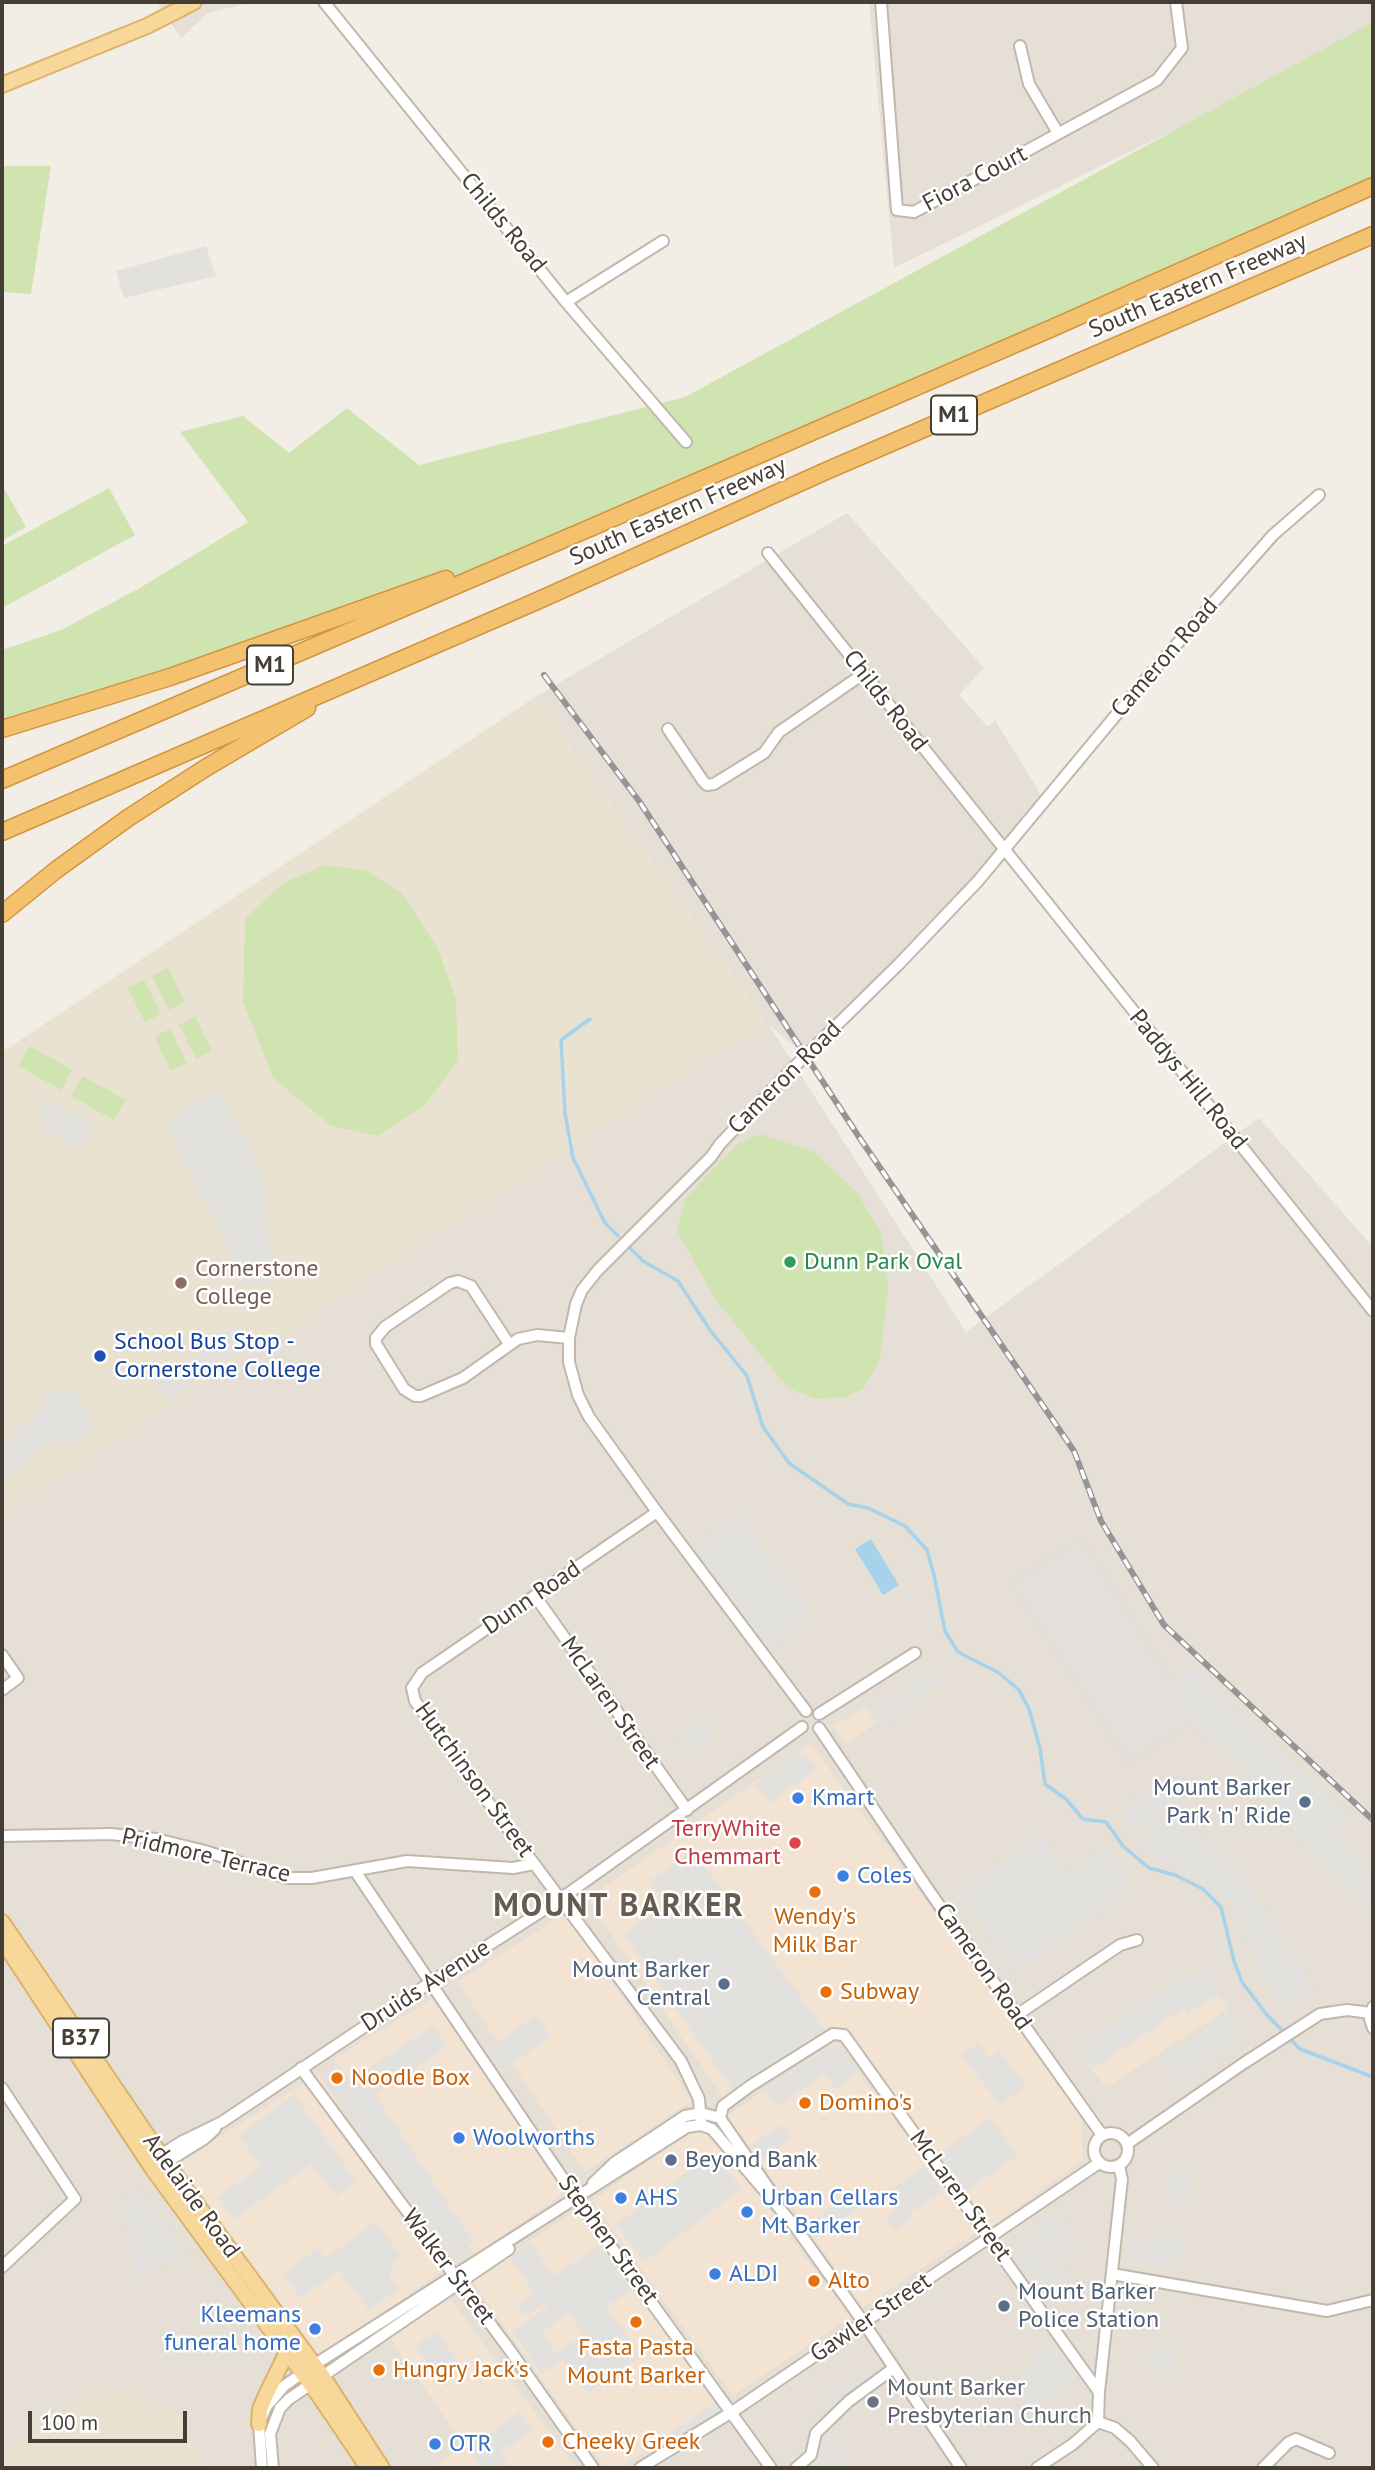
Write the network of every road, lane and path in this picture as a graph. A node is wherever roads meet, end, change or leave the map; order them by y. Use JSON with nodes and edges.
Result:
{"nodes":[{"id":1,"x":194,"y":2,"type":"edge"},
{"id":2,"x":324,"y":2,"type":"edge"},
{"id":3,"x":881,"y":2,"type":"edge"},
{"id":4,"x":1176,"y":2,"type":"edge"},
{"id":5,"x":1020,"y":46,"type":"dead end"},
{"id":6,"x":2,"y":85,"type":"edge"},
{"id":7,"x":1059,"y":133,"type":"junction"},
{"id":8,"x":1373,"y":186,"type":"edge"},
{"id":9,"x":1373,"y":235,"type":"edge"},
{"id":10,"x":663,"y":241,"type":"dead end"},
{"id":11,"x":566,"y":302,"type":"junction"},
{"id":12,"x":686,"y":442,"type":"dead end"},
{"id":13,"x":1318,"y":495,"type":"dead end"},
{"id":14,"x":539,"y":550,"type":"junction"},
{"id":15,"x":768,"y":553,"type":"dead end"},
{"id":16,"x":863,"y":674,"type":"junction"},
{"id":17,"x":354,"y":679,"type":"junction"},
{"id":18,"x":2,"y":729,"type":"edge"},
{"id":19,"x":668,"y":729,"type":"dead end"},
{"id":20,"x":2,"y":780,"type":"edge"},
{"id":21,"x":2,"y":832,"type":"edge"},
{"id":22,"x":1003,"y":849,"type":"junction"},
{"id":23,"x":2,"y":914,"type":"edge"},
{"id":24,"x":1373,"y":1311,"type":"edge"},
{"id":25,"x":569,"y":1338,"type":"junction"},
{"id":26,"x":509,"y":1343,"type":"junction"},
{"id":27,"x":657,"y":1512,"type":"junction"},
{"id":28,"x":535,"y":1596,"type":"junction"},
{"id":29,"x":915,"y":1653,"type":"dead end"},
{"id":30,"x":2,"y":1655,"type":"edge"},
{"id":31,"x":412,"y":1688,"type":"joint"},
{"id":32,"x":2,"y":1690,"type":"edge"},
{"id":33,"x":806,"y":1711,"type":"junction"},
{"id":34,"x":819,"y":1714,"type":"junction"},
{"id":35,"x":802,"y":1727,"type":"junction"},
{"id":36,"x":818,"y":1728,"type":"junction"},
{"id":37,"x":687,"y":1810,"type":"junction"},
{"id":38,"x":2,"y":1836,"type":"edge"},
{"id":39,"x":534,"y":1864,"type":"junction"},
{"id":40,"x":355,"y":1871,"type":"junction"},
{"id":41,"x":559,"y":1900,"type":"junction"},
{"id":42,"x":2,"y":1922,"type":"edge"},
{"id":43,"x":2,"y":1940,"type":"edge"},
{"id":44,"x":1137,"y":1940,"type":"dead end"},
{"id":45,"x":431,"y":1982,"type":"junction"},
{"id":46,"x":1372,"y":2010,"type":"edge"},
{"id":47,"x":1017,"y":2015,"type":"junction"},
{"id":48,"x":1373,"y":2028,"type":"edge"},
{"id":49,"x":301,"y":2068,"type":"junction"},
{"id":50,"x":2,"y":2088,"type":"edge"},
{"id":51,"x":701,"y":2113,"type":"junction"},
{"id":52,"x":720,"y":2118,"type":"junction"},
{"id":53,"x":701,"y":2125,"type":"junction"},
{"id":54,"x":1102,"y":2135,"type":"junction"},
{"id":55,"x":1127,"y":2144,"type":"junction"},
{"id":56,"x":164,"y":2159,"type":"junction"},
{"id":57,"x":1099,"y":2163,"type":"junction"},
{"id":58,"x":1119,"y":2166,"type":"junction"},
{"id":59,"x":152,"y":2168,"type":"junction"},
{"id":60,"x":576,"y":2198,"type":"junction"},
{"id":61,"x":797,"y":2229,"type":"junction"},
{"id":62,"x":990,"y":2238,"type":"junction"},
{"id":63,"x":2,"y":2267,"type":"edge"},
{"id":64,"x":1112,"y":2274,"type":"junction"},
{"id":65,"x":457,"y":2279,"type":"junction"},
{"id":66,"x":1373,"y":2300,"type":"edge"},
{"id":67,"x":864,"y":2323,"type":"junction"},
{"id":68,"x":287,"y":2352,"type":"junction"},
{"id":69,"x":894,"y":2368,"type":"junction"},
{"id":70,"x":312,"y":2375,"type":"junction"},
{"id":71,"x":1099,"y":2392,"type":"junction"},
{"id":72,"x":732,"y":2413,"type":"junction"},
{"id":73,"x":1098,"y":2422,"type":"junction"},
{"id":74,"x":259,"y":2424,"type":"junction"},
{"id":75,"x":1329,"y":2453,"type":"dead end"},
{"id":76,"x":261,"y":2468,"type":"edge"},
{"id":77,"x":273,"y":2468,"type":"edge"},
{"id":78,"x":368,"y":2468,"type":"edge"},
{"id":79,"x":382,"y":2468,"type":"edge"},
{"id":80,"x":593,"y":2468,"type":"edge"},
{"id":81,"x":640,"y":2468,"type":"edge"},
{"id":82,"x":771,"y":2468,"type":"edge"},
{"id":83,"x":796,"y":2468,"type":"edge"},
{"id":84,"x":961,"y":2468,"type":"edge"},
{"id":85,"x":1037,"y":2468,"type":"edge"},
{"id":86,"x":1153,"y":2468,"type":"edge"},
{"id":87,"x":1263,"y":2468,"type":"edge"}],
"edges":[{"from":1,"to":6,"type":"main road"},
{"from":2,"to":11,"type":"street","name":"Childs Road"},
{"from":3,"to":7,"type":"street","name":"Fiora Court"},
{"from":4,"to":7,"type":"street","name":"Fiora Court"},
{"from":5,"to":7,"type":"street"},
{"from":8,"to":14,"type":"highway","name":"South Eastern Freeway","number":"M1"},
{"from":9,"to":17,"type":"highway","name":"South Eastern Freeway","number":"M1"},
{"from":10,"to":11,"type":"street"},
{"from":11,"to":12,"type":"street","name":"Childs Road"},
{"from":13,"to":22,"type":"street","name":"Cameron Road"},
{"from":14,"to":18,"type":"highway"},
{"from":14,"to":20,"type":"highway","name":"South Eastern Freeway","number":"M1"},
{"from":15,"to":16,"type":"street","name":"Childs Road"},
{"from":16,"to":19,"type":"street"},
{"from":16,"to":22,"type":"street","name":"Childs Road"},
{"from":17,"to":21,"type":"highway","name":"South Eastern Freeway","number":"M1"},
{"from":17,"to":23,"type":"highway"},
{"from":22,"to":24,"type":"street","name":"Paddys Hill Road"},
{"from":22,"to":25,"type":"street","name":"Cameron Road"},
{"from":25,"to":26,"type":"street"},
{"from":25,"to":27,"type":"street","name":"Cameron Road"},
{"from":26,"to":26,"type":"street"},
{"from":27,"to":28,"type":"street","name":"Dunn Road"},
{"from":27,"to":33,"type":"street","name":"Cameron Road"},
{"from":28,"to":31,"type":"street","name":"Dunn Road"},
{"from":28,"to":37,"type":"street","name":"McLaren Street"},
{"from":29,"to":34,"type":"street"},
{"from":30,"to":32,"type":"street"},
{"from":31,"to":39,"type":"street","name":"Hutchinson Street"},
{"from":33,"to":34,"type":"street"},
{"from":33,"to":35,"type":"street"},
{"from":34,"to":36,"type":"street"},
{"from":35,"to":36,"type":"street"},
{"from":35,"to":37,"type":"street","name":"Druids Avenue"},
{"from":36,"to":47,"type":"street","name":"Cameron Road"},
{"from":37,"to":41,"type":"street","name":"Druids Avenue"},
{"from":38,"to":40,"type":"street","name":"Pridmore Terrace"},
{"from":39,"to":40,"type":"street","name":"Pridmore Terrace"},
{"from":39,"to":41,"type":"street","name":"Hutchinson Street"},
{"from":40,"to":45,"type":"street","name":"Stephen Street"},
{"from":41,"to":45,"type":"street","name":"Druids Avenue"},
{"from":41,"to":51,"type":"street","name":"Hutchinson Street"},
{"from":42,"to":56,"type":"main road","name":"Adelaide Road","number":"B37"},
{"from":43,"to":59,"type":"main road","name":"Adelaide Road","number":"B37"},
{"from":44,"to":47,"type":"street"},
{"from":45,"to":49,"type":"street","name":"Druids Avenue"},
{"from":45,"to":60,"type":"street","name":"Stephen Street"},
{"from":46,"to":48,"type":"street"},
{"from":46,"to":55,"type":"street"},
{"from":47,"to":54,"type":"street","name":"Cameron Road"},
{"from":49,"to":56,"type":"street","name":"Druids Avenue"},
{"from":49,"to":65,"type":"street","name":"Walker Street"},
{"from":50,"to":63,"type":"street"},
{"from":51,"to":52,"type":"street"},
{"from":51,"to":53,"type":"street","name":"Hutchinson Street"},
{"from":51,"to":60,"type":"street"},
{"from":52,"to":61,"type":"street"},
{"from":52,"to":62,"type":"street","name":"McLaren Street"},
{"from":53,"to":60,"type":"street"},
{"from":53,"to":61,"type":"street"},
{"from":54,"to":55,"type":"street"},
{"from":54,"to":57,"type":"street"},
{"from":55,"to":58,"type":"street"},
{"from":56,"to":59,"type":"street","name":"Druids Avenue"},
{"from":56,"to":70,"type":"main road","name":"Adelaide Road","number":"B37"},
{"from":57,"to":58,"type":"street"},
{"from":57,"to":62,"type":"street","name":"Gawler Street"},
{"from":58,"to":64,"type":"street"},
{"from":59,"to":68,"type":"main road","name":"Adelaide Road","number":"B37"},
{"from":60,"to":65,"type":"street"},
{"from":60,"to":72,"type":"street","name":"Stephen Street"},
{"from":61,"to":67,"type":"street"},
{"from":62,"to":67,"type":"street","name":"Gawler Street"},
{"from":62,"to":71,"type":"street","name":"McLaren Street"},
{"from":64,"to":66,"type":"street"},
{"from":64,"to":71,"type":"street"},
{"from":65,"to":70,"type":"street"},
{"from":65,"to":80,"type":"street","name":"Walker Street"},
{"from":67,"to":69,"type":"street"},
{"from":67,"to":72,"type":"street","name":"Gawler Street"},
{"from":68,"to":70,"type":"main road","name":"Adelaide Road","number":"B37"},
{"from":68,"to":74,"type":"main road"},
{"from":69,"to":83,"type":"street"},
{"from":69,"to":84,"type":"street"},
{"from":70,"to":74,"type":"street"},
{"from":70,"to":77,"type":"street"},
{"from":70,"to":78,"type":"main road","name":"Adelaide Road","number":"B37"},
{"from":70,"to":79,"type":"main road","name":"Adelaide Road","number":"B37"},
{"from":71,"to":73,"type":"street"},
{"from":72,"to":81,"type":"street","name":"Gawler Street"},
{"from":72,"to":82,"type":"street","name":"Stephen Street"},
{"from":73,"to":85,"type":"street"},
{"from":73,"to":86,"type":"street"},
{"from":74,"to":76,"type":"street"},
{"from":75,"to":87,"type":"street"}]}
